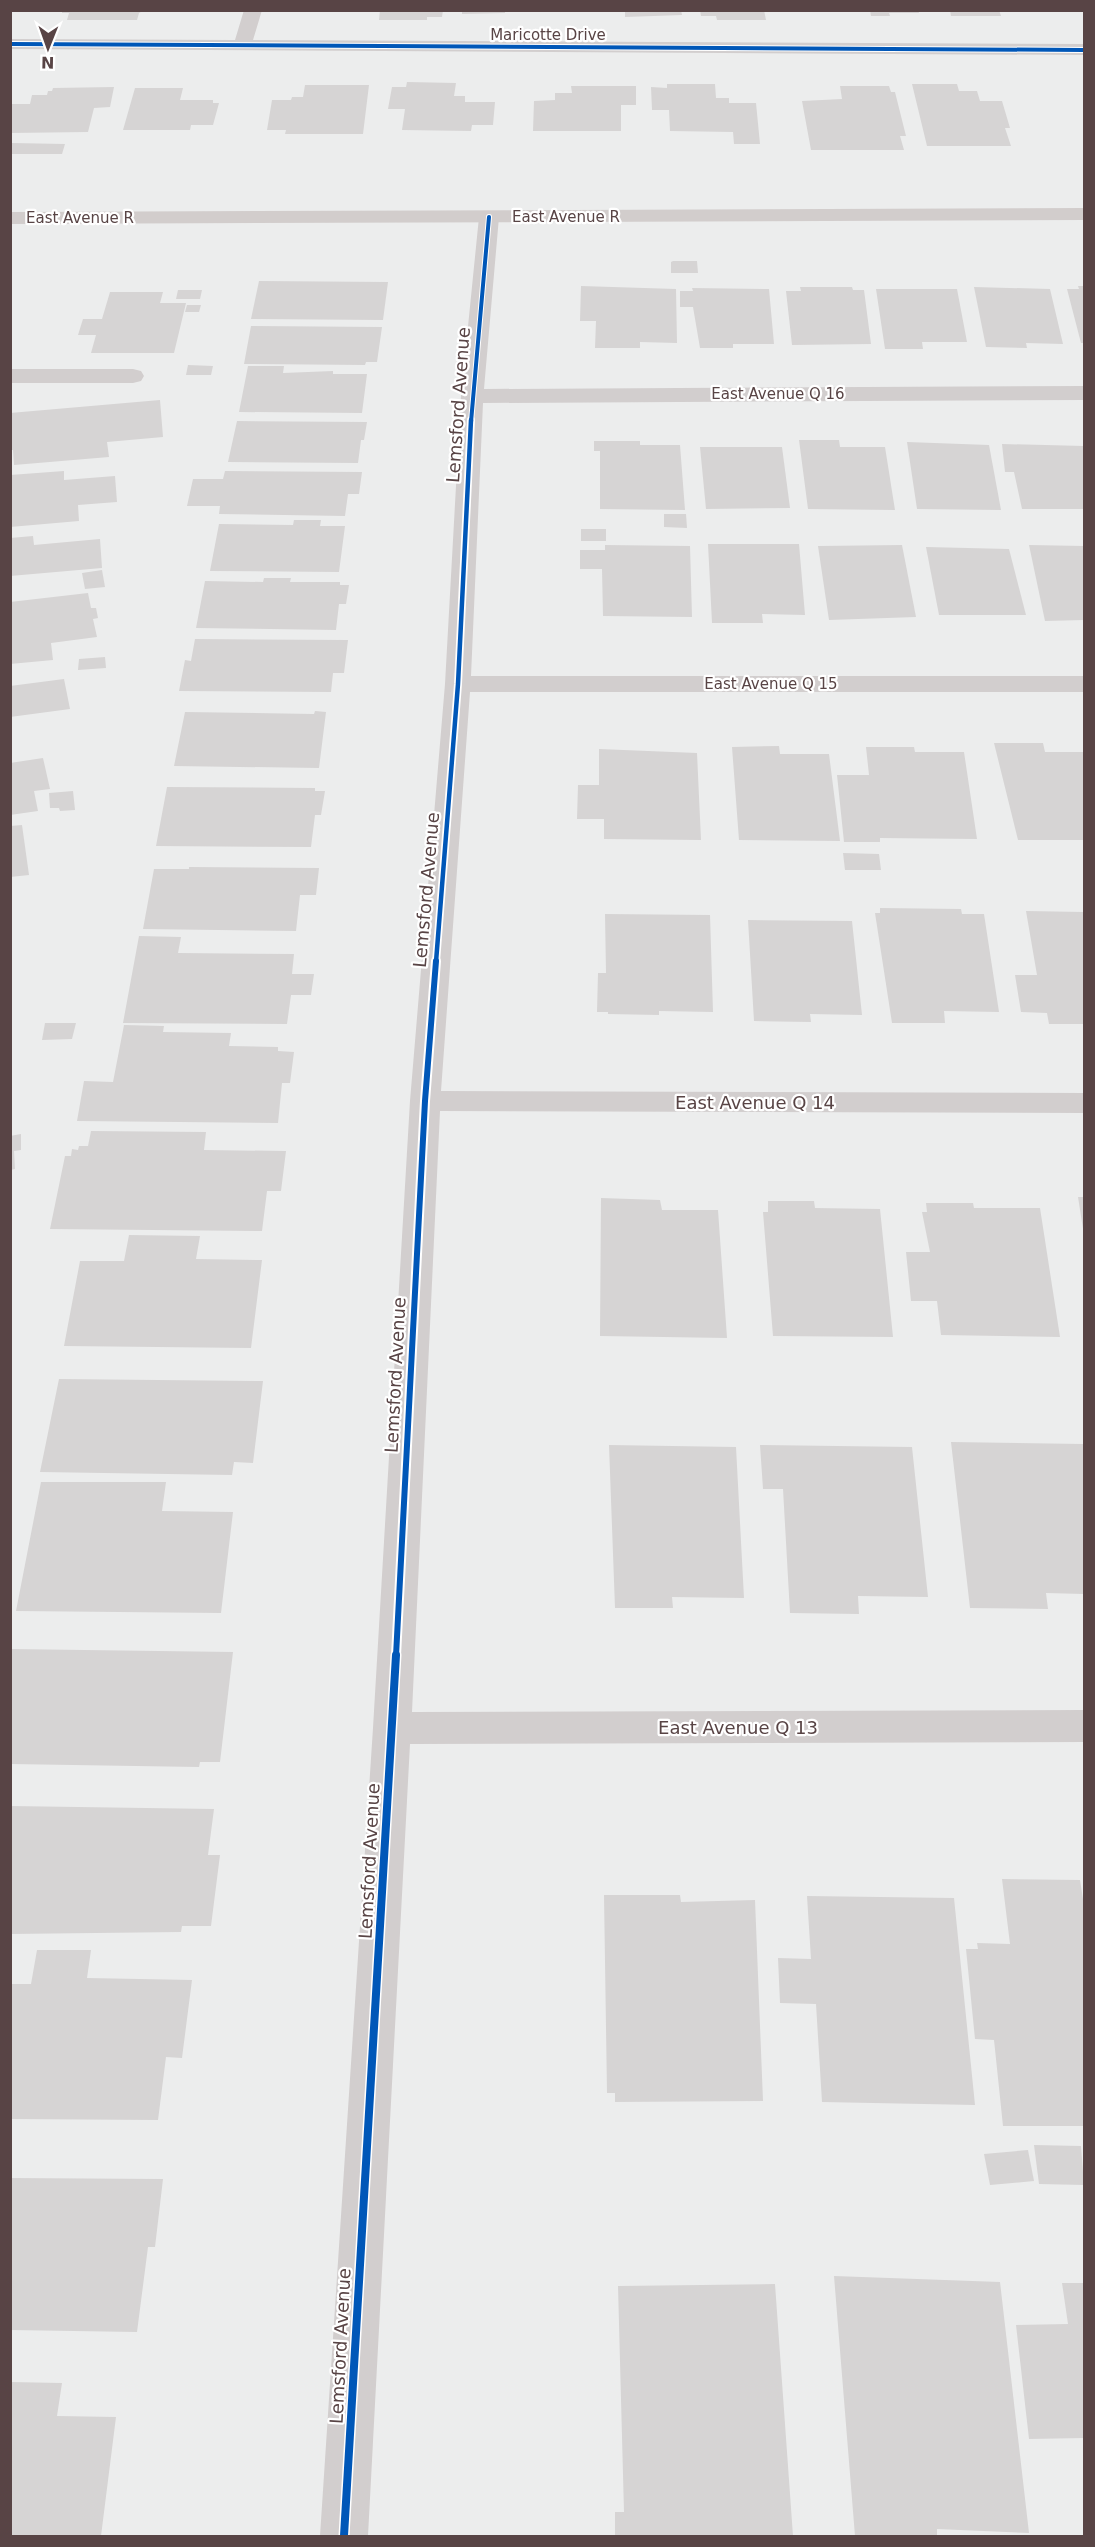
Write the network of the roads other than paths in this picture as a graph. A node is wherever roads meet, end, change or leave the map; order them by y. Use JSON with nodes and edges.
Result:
{"nodes":[{"id":1,"x":253,"y":10,"type":"edge"},
{"id":2,"x":10,"y":44,"type":"edge"},
{"id":3,"x":242,"y":45,"type":"junction"},
{"id":4,"x":1084,"y":50,"type":"edge"},
{"id":5,"x":1084,"y":214,"type":"edge"},
{"id":6,"x":489,"y":217,"type":"junction"},
{"id":7,"x":10,"y":218,"type":"edge"},
{"id":8,"x":10,"y":376,"type":"edge"},
{"id":9,"x":133,"y":376,"type":"dead end"},
{"id":10,"x":1084,"y":393,"type":"edge"},
{"id":11,"x":472,"y":396,"type":"junction"},
{"id":12,"x":458,"y":684,"type":"junction"},
{"id":13,"x":1084,"y":684,"type":"edge"},
{"id":14,"x":425,"y":1101,"type":"junction"},
{"id":15,"x":1084,"y":1103,"type":"edge"},
{"id":16,"x":1084,"y":1726,"type":"edge"},
{"id":17,"x":392,"y":1728,"type":"junction"},
{"id":18,"x":344,"y":2536,"type":"edge"}],
"edges":[{"from":1,"to":3,"type":"street"},
{"from":2,"to":3,"type":"street","name":"Maricotte Drive"},
{"from":3,"to":4,"type":"street","name":"Maricotte Drive"},
{"from":5,"to":6,"type":"main road","name":"East Avenue R"},
{"from":6,"to":7,"type":"main road","name":"East Avenue R"},
{"from":6,"to":11,"type":"street","name":"Lemsford Avenue"},
{"from":8,"to":9,"type":"street"},
{"from":10,"to":11,"type":"street","name":"East Avenue Q 16"},
{"from":11,"to":12,"type":"street","name":"Lemsford Avenue"},
{"from":12,"to":13,"type":"street","name":"East Avenue Q 15"},
{"from":12,"to":14,"type":"street","name":"Lemsford Avenue"},
{"from":14,"to":15,"type":"street","name":"East Avenue Q 14"},
{"from":14,"to":17,"type":"street","name":"Lemsford Avenue"},
{"from":16,"to":17,"type":"street","name":"East Avenue Q 13"},
{"from":17,"to":18,"type":"street","name":"Lemsford Avenue"}]}
